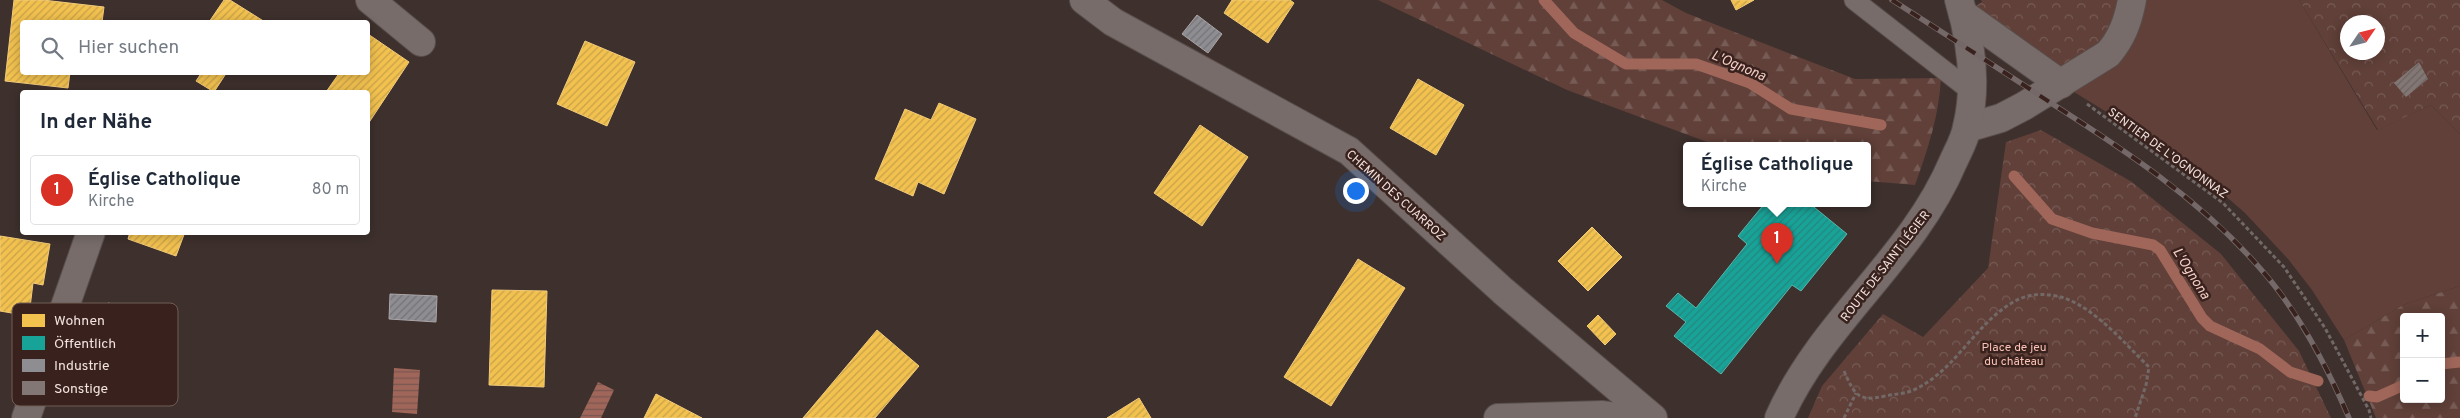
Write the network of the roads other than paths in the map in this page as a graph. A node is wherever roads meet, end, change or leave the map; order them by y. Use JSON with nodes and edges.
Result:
{"nodes":[{"id":1,"x":370,"y":0,"type":"edge"},
{"id":2,"x":1084,"y":0,"type":"edge"},
{"id":3,"x":1854,"y":0,"type":"edge"},
{"id":4,"x":2132,"y":0,"type":"edge"},
{"id":5,"x":1961,"y":7,"type":"edge"},
{"id":6,"x":421,"y":42,"type":"dead end"},
{"id":7,"x":2061,"y":84,"type":"junction"},
{"id":8,"x":1972,"y":92,"type":"junction"},
{"id":9,"x":1967,"y":128,"type":"junction"},
{"id":10,"x":89,"y":235,"type":"edge"},
{"id":11,"x":66,"y":303,"type":"edge"},
{"id":12,"x":30,"y":406,"type":"edge"},
{"id":13,"x":1536,"y":417,"type":"edge"},
{"id":14,"x":26,"y":418,"type":"edge"},
{"id":15,"x":1498,"y":418,"type":"edge"},
{"id":16,"x":1625,"y":418,"type":"edge"},
{"id":17,"x":1653,"y":418,"type":"edge"},
{"id":18,"x":1779,"y":418,"type":"edge"}],
"edges":[{"from":1,"to":6,"type":"street"},
{"from":2,"to":17,"type":"street","name":"CHEMIN DES CUARROZ"},
{"from":3,"to":8,"type":"lane"},
{"from":4,"to":7,"type":"street"},
{"from":5,"to":7,"type":"street"},
{"from":5,"to":8,"type":"street","name":"ROUTE DE SAINT LÉGIER"},
{"from":7,"to":9,"type":"street"},
{"from":8,"to":9,"type":"street","name":"ROUTE DE SAINT LÉGIER"},
{"from":9,"to":18,"type":"street","name":"ROUTE DE SAINT LÉGIER"},
{"from":10,"to":11,"type":"street"},
{"from":12,"to":14,"type":"street"},
{"from":13,"to":15,"type":"street"},
{"from":13,"to":16,"type":"street"}]}
